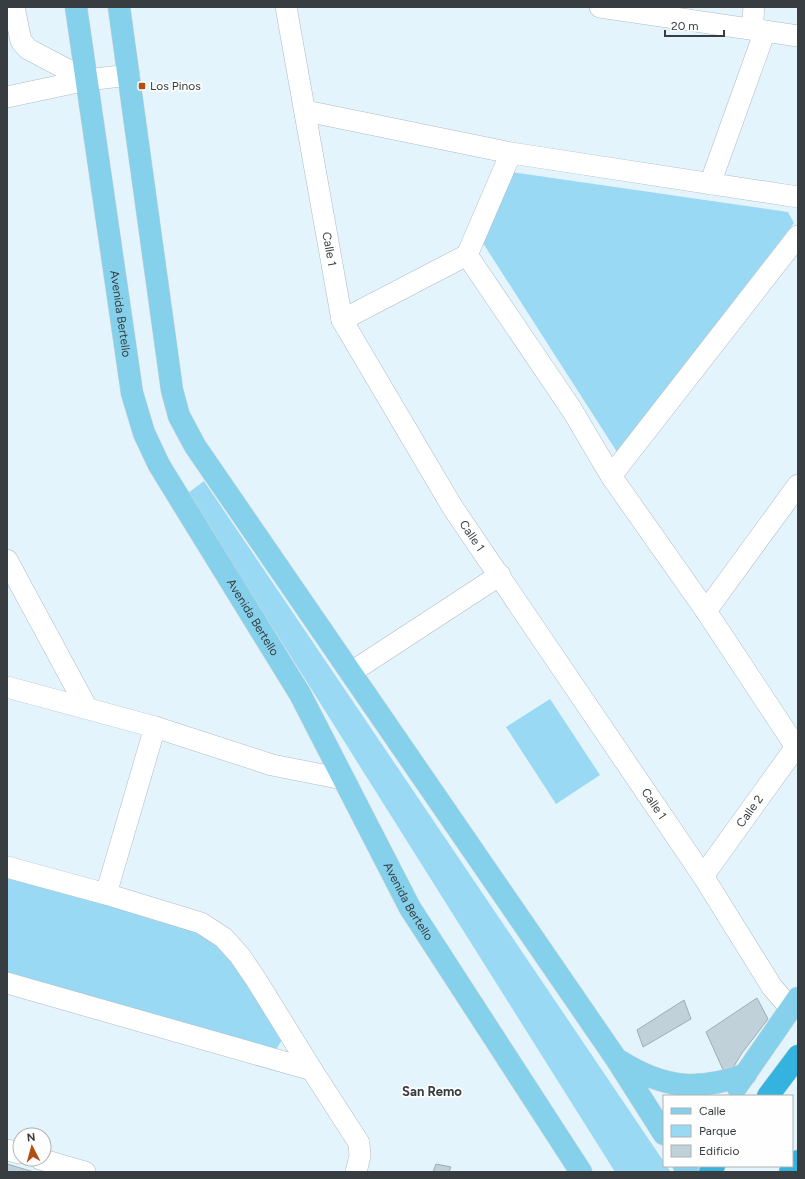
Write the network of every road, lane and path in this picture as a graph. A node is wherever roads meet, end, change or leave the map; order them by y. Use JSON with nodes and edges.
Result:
{"nodes":[{"id":1,"x":14,"y":7,"type":"edge"},
{"id":2,"x":76,"y":7,"type":"edge"},
{"id":3,"x":119,"y":7,"type":"edge"},
{"id":4,"x":286,"y":7,"type":"edge"},
{"id":5,"x":600,"y":7,"type":"edge"},
{"id":6,"x":754,"y":7,"type":"edge"},
{"id":7,"x":759,"y":30,"type":"junction"},
{"id":8,"x":798,"y":36,"type":"edge"},
{"id":9,"x":129,"y":75,"type":"junction"},
{"id":10,"x":87,"y":80,"type":"junction"},
{"id":11,"x":7,"y":97,"type":"edge"},
{"id":12,"x":306,"y":111,"type":"junction"},
{"id":13,"x":511,"y":153,"type":"junction"},
{"id":14,"x":710,"y":184,"type":"junction"},
{"id":15,"x":798,"y":197,"type":"edge"},
{"id":16,"x":798,"y":236,"type":"edge"},
{"id":17,"x":467,"y":255,"type":"junction"},
{"id":18,"x":342,"y":320,"type":"junction"},
{"id":19,"x":611,"y":476,"type":"junction"},
{"id":20,"x":798,"y":485,"type":"edge"},
{"id":21,"x":7,"y":560,"type":"edge"},
{"id":22,"x":500,"y":576,"type":"junction"},
{"id":23,"x":706,"y":611,"type":"junction"},
{"id":24,"x":350,"y":673,"type":"junction"},
{"id":25,"x":7,"y":686,"type":"edge"},
{"id":26,"x":87,"y":708,"type":"junction"},
{"id":27,"x":155,"y":727,"type":"junction"},
{"id":28,"x":797,"y":746,"type":"edge"},
{"id":29,"x":343,"y":779,"type":"junction"},
{"id":30,"x":7,"y":867,"type":"edge"},
{"id":31,"x":703,"y":876,"type":"junction"},
{"id":32,"x":106,"y":894,"type":"junction"},
{"id":33,"x":7,"y":983,"type":"edge"},
{"id":34,"x":794,"y":1003,"type":"edge"},
{"id":35,"x":798,"y":1056,"type":"edge"},
{"id":36,"x":617,"y":1060,"type":"junction"},
{"id":37,"x":312,"y":1070,"type":"junction"},
{"id":38,"x":746,"y":1074,"type":"junction"},
{"id":39,"x":731,"y":1095,"type":"edge"},
{"id":40,"x":769,"y":1095,"type":"edge"},
{"id":41,"x":663,"y":1132,"type":"edge"},
{"id":42,"x":798,"y":1161,"type":"edge"},
{"id":43,"x":52,"y":1162,"type":"edge"},
{"id":44,"x":85,"y":1172,"type":"edge"},
{"id":45,"x":356,"y":1172,"type":"edge"},
{"id":46,"x":581,"y":1172,"type":"edge"},
{"id":47,"x":790,"y":1172,"type":"edge"}],
"edges":[{"from":1,"to":10,"type":"street"},
{"from":2,"to":10,"type":"main road","name":"Avenida Bertello"},
{"from":3,"to":9,"type":"main road"},
{"from":4,"to":12,"type":"street","name":"Calle 1"},
{"from":5,"to":7,"type":"street"},
{"from":6,"to":7,"type":"street"},
{"from":7,"to":8,"type":"street"},
{"from":7,"to":14,"type":"street"},
{"from":9,"to":10,"type":"street"},
{"from":9,"to":24,"type":"main road"},
{"from":10,"to":11,"type":"street"},
{"from":10,"to":29,"type":"main road","name":"Avenida Bertello"},
{"from":12,"to":13,"type":"street"},
{"from":12,"to":18,"type":"street","name":"Calle 1"},
{"from":13,"to":14,"type":"street"},
{"from":13,"to":17,"type":"street"},
{"from":14,"to":15,"type":"street"},
{"from":16,"to":19,"type":"street"},
{"from":17,"to":18,"type":"street"},
{"from":17,"to":19,"type":"street"},
{"from":18,"to":22,"type":"street","name":"Calle 1"},
{"from":19,"to":23,"type":"street"},
{"from":20,"to":23,"type":"street"},
{"from":21,"to":26,"type":"street"},
{"from":22,"to":24,"type":"street"},
{"from":22,"to":31,"type":"street","name":"Calle 1"},
{"from":23,"to":28,"type":"street"},
{"from":24,"to":36,"type":"main road"},
{"from":25,"to":26,"type":"street"},
{"from":26,"to":27,"type":"street"},
{"from":27,"to":29,"type":"street"},
{"from":27,"to":32,"type":"street"},
{"from":28,"to":31,"type":"street","name":"Calle 2"},
{"from":29,"to":46,"type":"main road","name":"Avenida Bertello"},
{"from":30,"to":32,"type":"street"},
{"from":31,"to":34,"type":"street","name":"Calle 1"},
{"from":32,"to":37,"type":"street"},
{"from":33,"to":37,"type":"street"},
{"from":34,"to":38,"type":"main road"},
{"from":35,"to":40,"type":"highway"},
{"from":36,"to":38,"type":"main road"},
{"from":36,"to":41,"type":"main road"},
{"from":37,"to":45,"type":"street"},
{"from":38,"to":39,"type":"main road"},
{"from":42,"to":47,"type":"highway"},
{"from":43,"to":44,"type":"street"}]}
